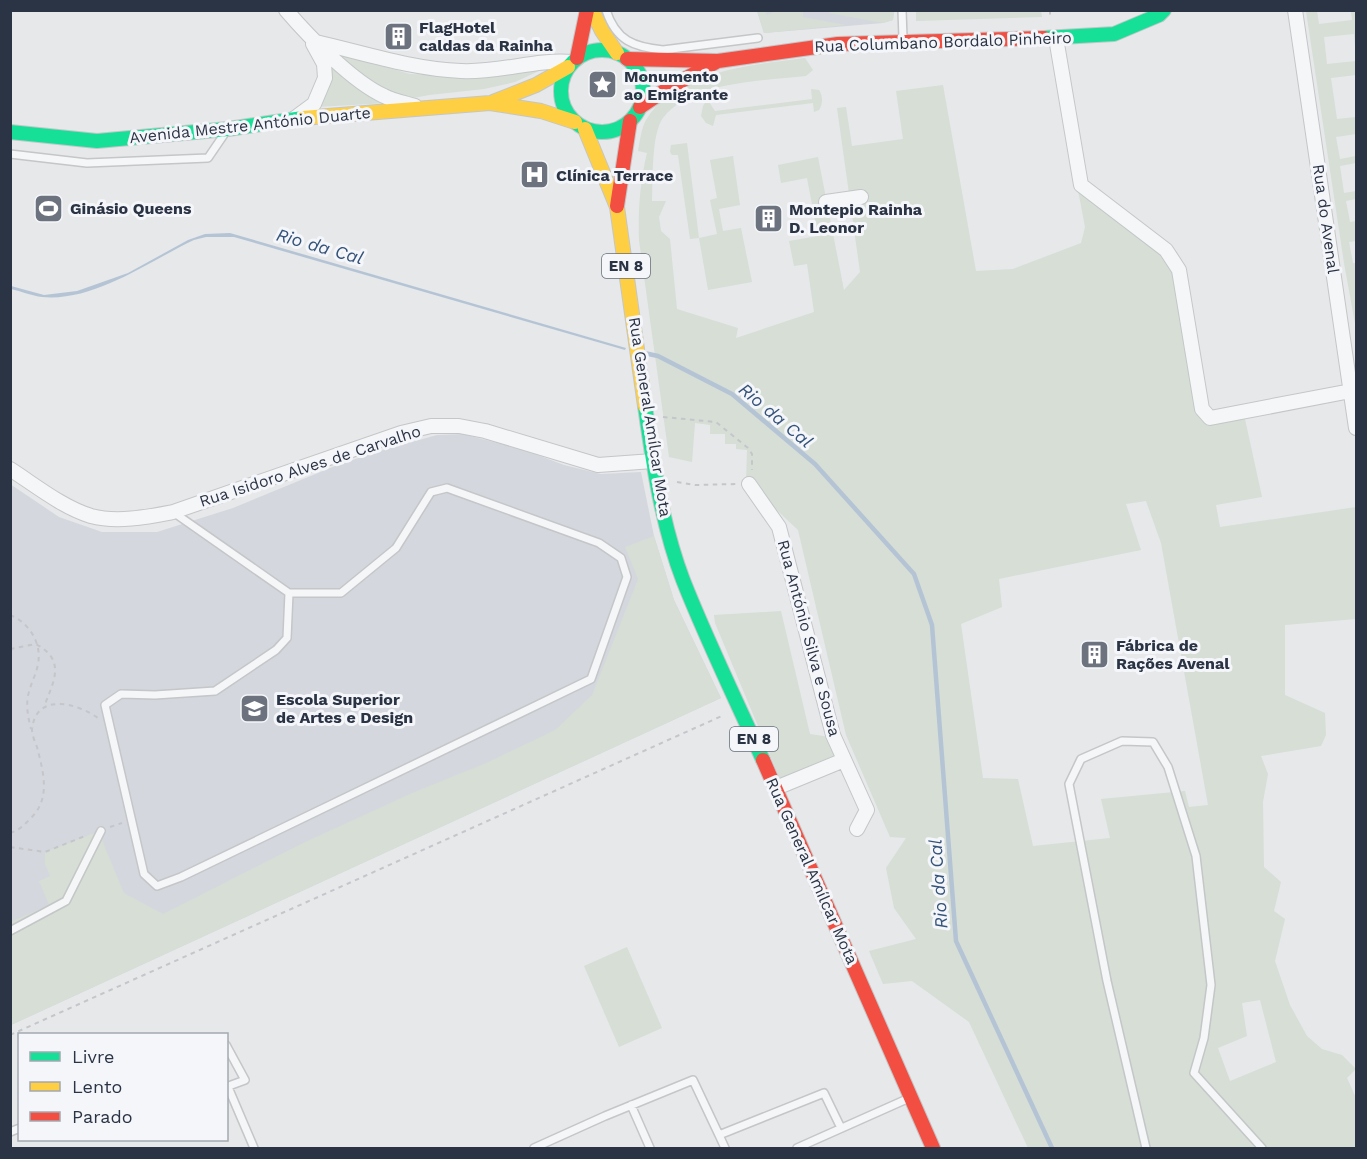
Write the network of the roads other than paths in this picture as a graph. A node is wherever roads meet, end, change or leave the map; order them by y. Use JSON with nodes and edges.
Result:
{"nodes":[{"id":1,"x":286,"y":10,"type":"edge"},
{"id":2,"x":587,"y":10,"type":"edge"},
{"id":3,"x":592,"y":10,"type":"edge"},
{"id":4,"x":606,"y":10,"type":"edge"},
{"id":5,"x":902,"y":10,"type":"edge"},
{"id":6,"x":1164,"y":10,"type":"edge"},
{"id":7,"x":1295,"y":10,"type":"edge"},
{"id":8,"x":312,"y":38,"type":"junction"},
{"id":9,"x":758,"y":38,"type":"dead end"},
{"id":10,"x":1056,"y":39,"type":"junction"},
{"id":11,"x":903,"y":41,"type":"junction"},
{"id":12,"x":622,"y":56,"type":"junction"},
{"id":13,"x":718,"y":61,"type":"junction"},
{"id":14,"x":572,"y":63,"type":"junction"},
{"id":15,"x":490,"y":103,"type":"junction"},
{"id":16,"x":640,"y":107,"type":"junction"},
{"id":17,"x":420,"y":108,"type":"junction"},
{"id":18,"x":294,"y":119,"type":"junction"},
{"id":19,"x":630,"y":121,"type":"junction"},
{"id":20,"x":580,"y":126,"type":"junction"},
{"id":21,"x":228,"y":129,"type":"junction"},
{"id":22,"x":10,"y":132,"type":"edge"},
{"id":23,"x":10,"y":154,"type":"edge"},
{"id":24,"x":861,"y":197,"type":"dead end"},
{"id":25,"x":826,"y":202,"type":"dead end"},
{"id":26,"x":617,"y":207,"type":"junction"},
{"id":27,"x":1354,"y":391,"type":"edge"},
{"id":28,"x":1356,"y":428,"type":"edge"},
{"id":29,"x":653,"y":461,"type":"junction"},
{"id":30,"x":10,"y":469,"type":"edge"},
{"id":31,"x":749,"y":484,"type":"road end"},
{"id":32,"x":173,"y":512,"type":"junction"},
{"id":33,"x":289,"y":593,"type":"junction"},
{"id":34,"x":844,"y":760,"type":"junction"},
{"id":35,"x":776,"y":788,"type":"junction"},
{"id":36,"x":857,"y":829,"type":"dead end"},
{"id":37,"x":100,"y":831,"type":"road end"},
{"id":38,"x":10,"y":931,"type":"edge"},
{"id":39,"x":228,"y":1049,"type":"edge"},
{"id":40,"x":228,"y":1087,"type":"edge"},
{"id":41,"x":228,"y":1089,"type":"edge"},
{"id":42,"x":911,"y":1098,"type":"junction"},
{"id":43,"x":630,"y":1106,"type":"junction"},
{"id":44,"x":841,"y":1128,"type":"junction"},
{"id":45,"x":719,"y":1135,"type":"junction"},
{"id":46,"x":255,"y":1149,"type":"edge"},
{"id":47,"x":534,"y":1149,"type":"edge"},
{"id":48,"x":650,"y":1149,"type":"edge"},
{"id":49,"x":725,"y":1149,"type":"edge"},
{"id":50,"x":797,"y":1149,"type":"edge"},
{"id":51,"x":933,"y":1149,"type":"edge"},
{"id":52,"x":1146,"y":1149,"type":"edge"},
{"id":53,"x":1263,"y":1149,"type":"edge"}],
"edges":[{"from":1,"to":8,"type":"street"},
{"from":2,"to":14,"type":"main road"},
{"from":3,"to":12,"type":"main road"},
{"from":4,"to":9,"type":"lane"},
{"from":5,"to":11,"type":"lane"},
{"from":6,"to":10,"type":"main road","name":"Rua Columbano Bordalo Pinheiro"},
{"from":7,"to":27,"type":"street","name":"Rua do Avenal"},
{"from":8,"to":14,"type":"street"},
{"from":8,"to":17,"type":"street"},
{"from":8,"to":18,"type":"street"},
{"from":10,"to":11,"type":"main road","name":"Rua Columbano Bordalo Pinheiro"},
{"from":10,"to":27,"type":"street"},
{"from":11,"to":13,"type":"main road","name":"Rua Columbano Bordalo Pinheiro"},
{"from":12,"to":13,"type":"main road"},
{"from":12,"to":14,"type":"main road"},
{"from":12,"to":16,"type":"main road"},
{"from":13,"to":16,"type":"main road"},
{"from":14,"to":15,"type":"main road"},
{"from":14,"to":20,"type":"main road"},
{"from":15,"to":17,"type":"main road","name":"Avenida Mestre António Duarte"},
{"from":15,"to":20,"type":"main road"},
{"from":16,"to":19,"type":"main road"},
{"from":17,"to":18,"type":"main road","name":"Avenida Mestre António Duarte"},
{"from":18,"to":21,"type":"main road","name":"Avenida Mestre António Duarte"},
{"from":19,"to":20,"type":"main road"},
{"from":19,"to":26,"type":"main road"},
{"from":20,"to":26,"type":"main road"},
{"from":21,"to":22,"type":"main road","name":"Avenida Mestre António Duarte"},
{"from":21,"to":23,"type":"lane"},
{"from":24,"to":25,"type":"street"},
{"from":26,"to":29,"type":"main road","name":"Rua General Amílcar Mota","number":"EN 8"},
{"from":27,"to":28,"type":"street","name":"Rua do Avenal"},
{"from":29,"to":32,"type":"street","name":"Rua Isidoro Alves de Carvalho"},
{"from":29,"to":35,"type":"main road","name":"Rua General Amílcar Mota","number":"EN 8"},
{"from":30,"to":32,"type":"street","name":"Rua Isidoro Alves de Carvalho"},
{"from":31,"to":34,"type":"street","name":"Rua António Silva e Sousa"},
{"from":32,"to":33,"type":"lane"},
{"from":33,"to":33,"type":"lane"},
{"from":34,"to":35,"type":"street"},
{"from":34,"to":36,"type":"street","name":"Rua António Silva e Sousa"},
{"from":35,"to":42,"type":"main road","name":"Rua General Amílcar Mota","number":"EN 8"},
{"from":37,"to":38,"type":"lane"},
{"from":39,"to":40,"type":"lane"},
{"from":41,"to":46,"type":"lane"},
{"from":42,"to":44,"type":"lane"},
{"from":42,"to":51,"type":"main road","name":"Rua General Amílcar Mota","number":"EN 8"},
{"from":43,"to":45,"type":"lane"},
{"from":43,"to":47,"type":"lane"},
{"from":43,"to":48,"type":"lane"},
{"from":44,"to":45,"type":"lane"},
{"from":44,"to":50,"type":"lane"},
{"from":45,"to":49,"type":"lane"},
{"from":52,"to":53,"type":"lane"}]}
